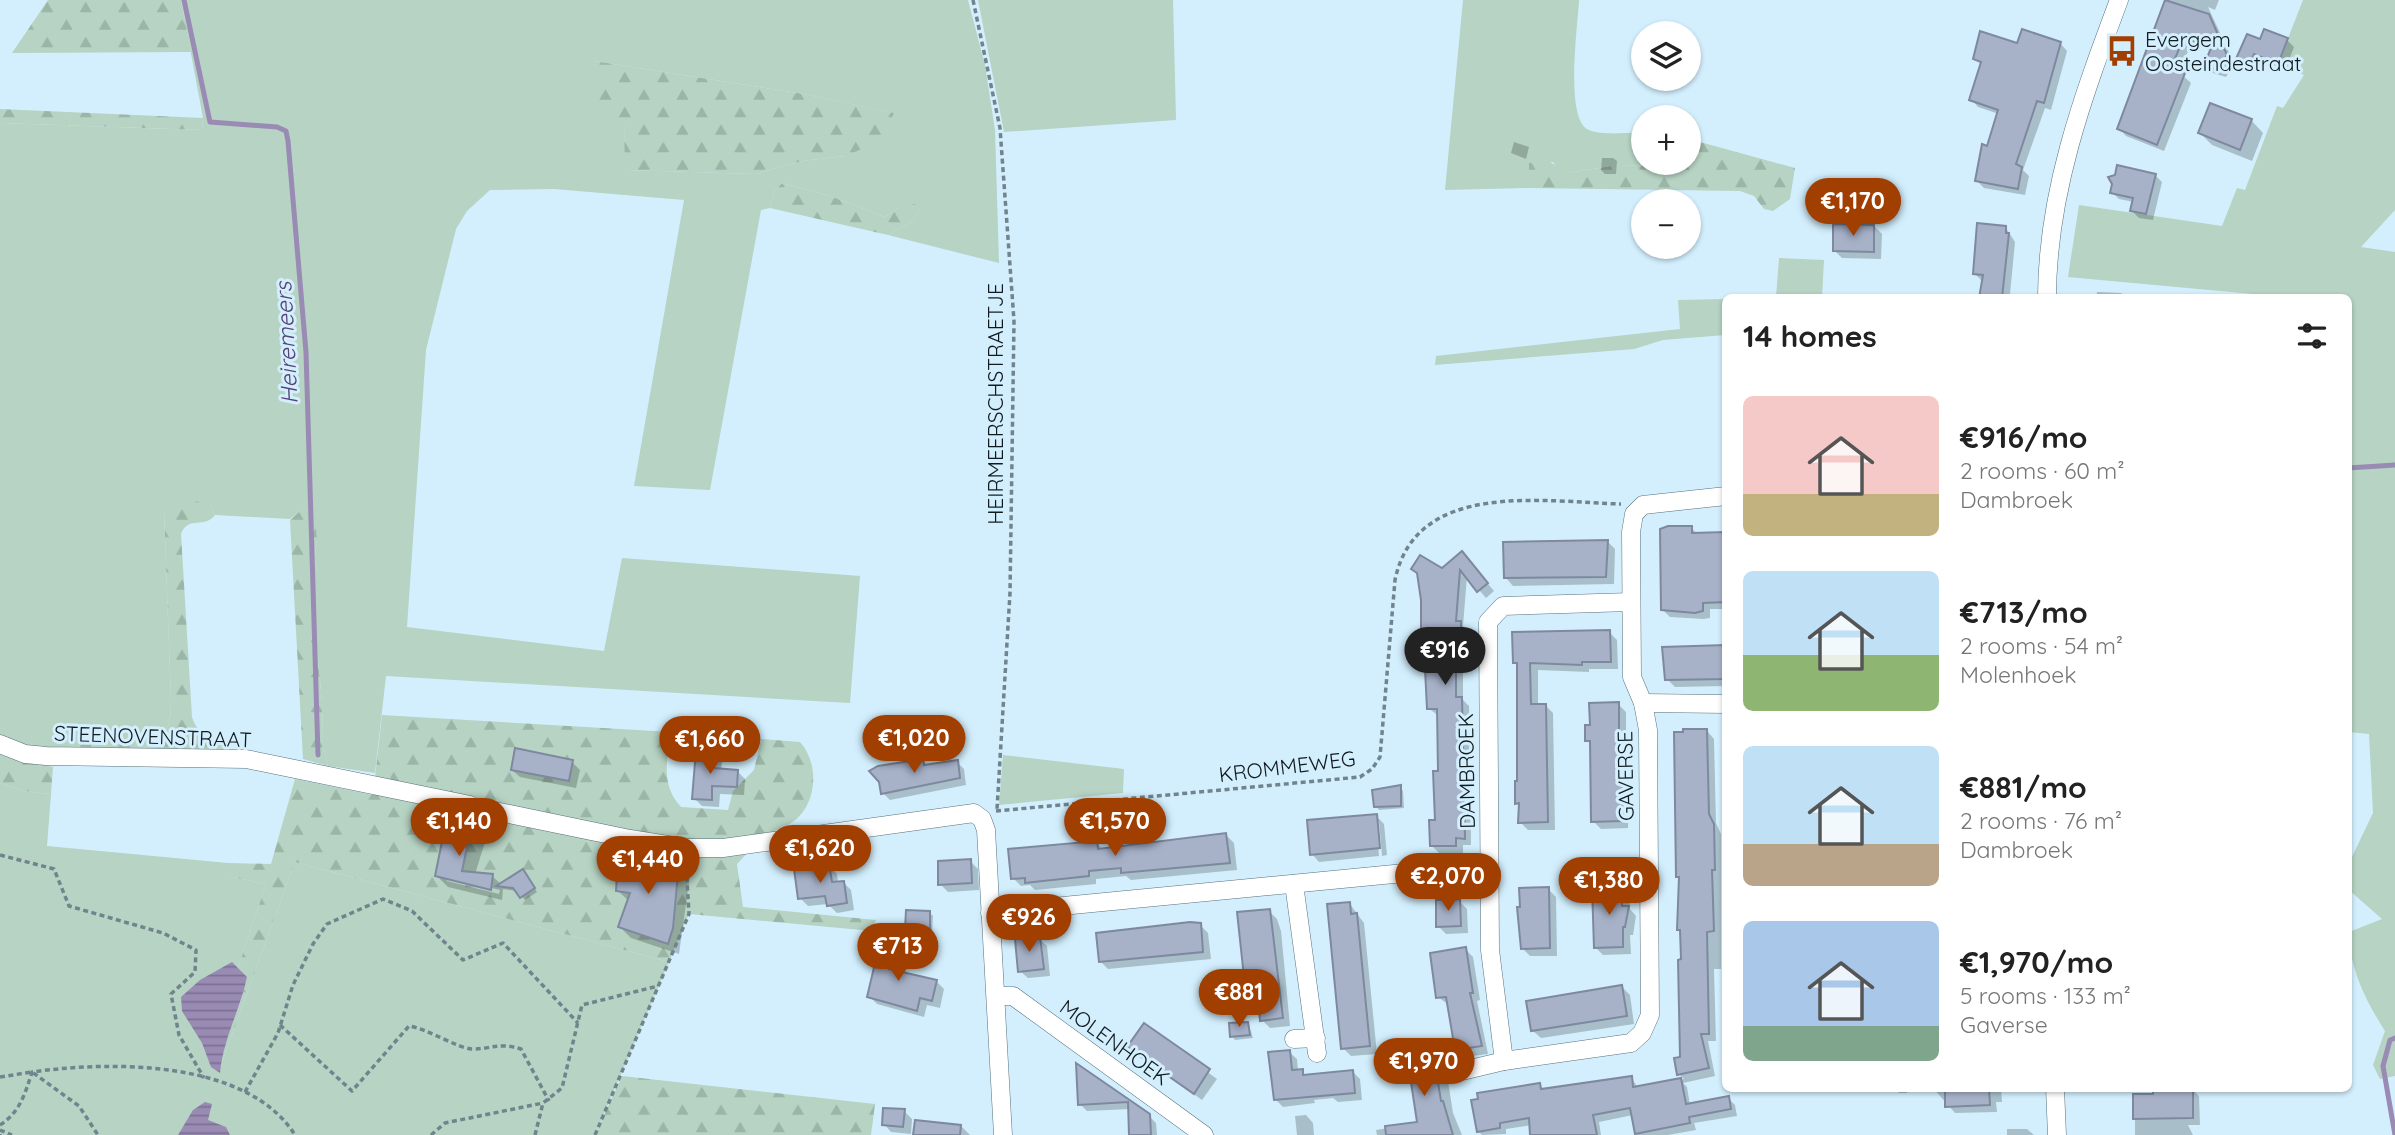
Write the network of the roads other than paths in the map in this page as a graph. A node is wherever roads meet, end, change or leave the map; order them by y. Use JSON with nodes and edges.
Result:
{"nodes":[{"id":1,"x":2119,"y":0,"type":"edge"},
{"id":2,"x":2047,"y":294,"type":"edge"},
{"id":3,"x":1722,"y":496,"type":"edge"},
{"id":4,"x":1631,"y":602,"type":"junction"},
{"id":5,"x":1643,"y":703,"type":"junction"},
{"id":6,"x":1722,"y":704,"type":"edge"},
{"id":7,"x":0,"y":744,"type":"edge"},
{"id":8,"x":470,"y":806,"type":"dead end"},
{"id":9,"x":490,"y":810,"type":"dead end"},
{"id":10,"x":1491,"y":872,"type":"junction"},
{"id":11,"x":1294,"y":884,"type":"junction"},
{"id":12,"x":990,"y":913,"type":"junction"},
{"id":13,"x":996,"y":996,"type":"junction"},
{"id":14,"x":1294,"y":1039,"type":"dead end"},
{"id":15,"x":1504,"y":1061,"type":"junction"},
{"id":16,"x":1462,"y":1071,"type":"dead end"},
{"id":17,"x":2055,"y":1092,"type":"edge"},
{"id":18,"x":1003,"y":1135,"type":"edge"},
{"id":19,"x":1203,"y":1135,"type":"edge"},
{"id":20,"x":2057,"y":1135,"type":"edge"}],
"edges":[{"from":1,"to":2,"type":"street"},
{"from":3,"to":4,"type":"street","name":"GAVERSE"},
{"from":4,"to":5,"type":"street","name":"GAVERSE"},
{"from":4,"to":10,"type":"street","name":"DAMBROEK"},
{"from":5,"to":6,"type":"street"},
{"from":5,"to":15,"type":"street","name":"GAVERSE"},
{"from":7,"to":8,"type":"street","name":"STEENOVENSTRAAT"},
{"from":9,"to":12,"type":"street"},
{"from":10,"to":11,"type":"street"},
{"from":10,"to":15,"type":"street"},
{"from":11,"to":12,"type":"street"},
{"from":11,"to":14,"type":"street"},
{"from":12,"to":13,"type":"street"},
{"from":13,"to":18,"type":"street"},
{"from":13,"to":19,"type":"street","name":"MOLENHOEK"},
{"from":15,"to":16,"type":"street","name":"GAVERSE"},
{"from":17,"to":20,"type":"street"}]}
